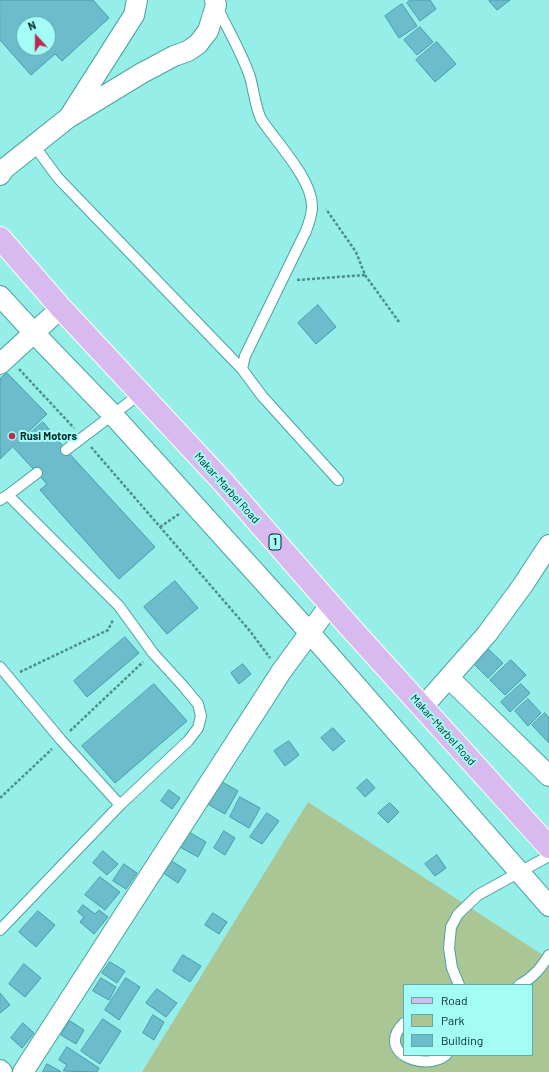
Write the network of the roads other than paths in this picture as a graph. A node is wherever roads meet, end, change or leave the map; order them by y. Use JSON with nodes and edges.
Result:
{"nodes":[{"id":1,"x":137,"y":0,"type":"edge"},
{"id":2,"x":216,"y":2,"type":"edge"},
{"id":3,"x":68,"y":118,"type":"junction"},
{"id":4,"x":33,"y":144,"type":"junction"},
{"id":5,"x":0,"y":175,"type":"edge"},
{"id":6,"x":0,"y":238,"type":"edge"},
{"id":7,"x":0,"y":296,"type":"edge"},
{"id":8,"x":61,"y":308,"type":"junction"},
{"id":9,"x":34,"y":333,"type":"junction"},
{"id":10,"x":4,"y":361,"type":"edge"},
{"id":11,"x":242,"y":369,"type":"junction"},
{"id":12,"x":140,"y":394,"type":"junction"},
{"id":13,"x":113,"y":415,"type":"junction"},
{"id":14,"x":66,"y":450,"type":"dead end"},
{"id":15,"x":37,"y":473,"type":"dead end"},
{"id":16,"x":338,"y":480,"type":"dead end"},
{"id":17,"x":4,"y":497,"type":"edge"},
{"id":18,"x":549,"y":545,"type":"edge"},
{"id":19,"x":330,"y":605,"type":"junction"},
{"id":20,"x":310,"y":633,"type":"junction"},
{"id":21,"x":0,"y":666,"type":"edge"},
{"id":22,"x":449,"y":678,"type":"junction"},
{"id":23,"x":422,"y":708,"type":"junction"},
{"id":24,"x":549,"y":776,"type":"edge"},
{"id":25,"x":120,"y":804,"type":"junction"},
{"id":26,"x":549,"y":847,"type":"edge"},
{"id":27,"x":549,"y":856,"type":"edge"},
{"id":28,"x":520,"y":872,"type":"junction"},
{"id":29,"x":549,"y":906,"type":"edge"},
{"id":30,"x":0,"y":930,"type":"edge"},
{"id":31,"x":549,"y":955,"type":"edge"},
{"id":32,"x":459,"y":984,"type":"edge"},
{"id":33,"x":521,"y":984,"type":"edge"},
{"id":34,"x":403,"y":1025,"type":"edge"},
{"id":35,"x":445,"y":1056,"type":"edge"},
{"id":36,"x":24,"y":1072,"type":"edge"}],
"edges":[{"from":1,"to":3,"type":"street"},
{"from":2,"to":3,"type":"street"},
{"from":2,"to":11,"type":"lane"},
{"from":3,"to":4,"type":"street"},
{"from":4,"to":5,"type":"street"},
{"from":4,"to":11,"type":"lane"},
{"from":6,"to":8,"type":"main road","name":"Makar-Marbel Road","number":"1"},
{"from":7,"to":9,"type":"street"},
{"from":8,"to":9,"type":"street"},
{"from":8,"to":12,"type":"main road","name":"Makar-Marbel Road","number":"1"},
{"from":9,"to":10,"type":"street"},
{"from":9,"to":13,"type":"street"},
{"from":11,"to":16,"type":"lane"},
{"from":12,"to":13,"type":"lane"},
{"from":12,"to":19,"type":"main road","name":"Makar-Marbel Road","number":"1"},
{"from":13,"to":14,"type":"lane"},
{"from":13,"to":20,"type":"street"},
{"from":15,"to":17,"type":"lane"},
{"from":17,"to":25,"type":"lane"},
{"from":18,"to":22,"type":"street"},
{"from":19,"to":20,"type":"street"},
{"from":19,"to":23,"type":"main road","name":"Makar-Marbel Road","number":"1"},
{"from":20,"to":28,"type":"street"},
{"from":20,"to":36,"type":"street"},
{"from":21,"to":25,"type":"lane"},
{"from":22,"to":23,"type":"street"},
{"from":22,"to":24,"type":"street"},
{"from":23,"to":26,"type":"main road","name":"Makar-Marbel Road","number":"1"},
{"from":25,"to":30,"type":"lane"},
{"from":27,"to":28,"type":"lane"},
{"from":28,"to":29,"type":"street"},
{"from":28,"to":32,"type":"lane"},
{"from":31,"to":33,"type":"lane"},
{"from":34,"to":35,"type":"lane"}]}
